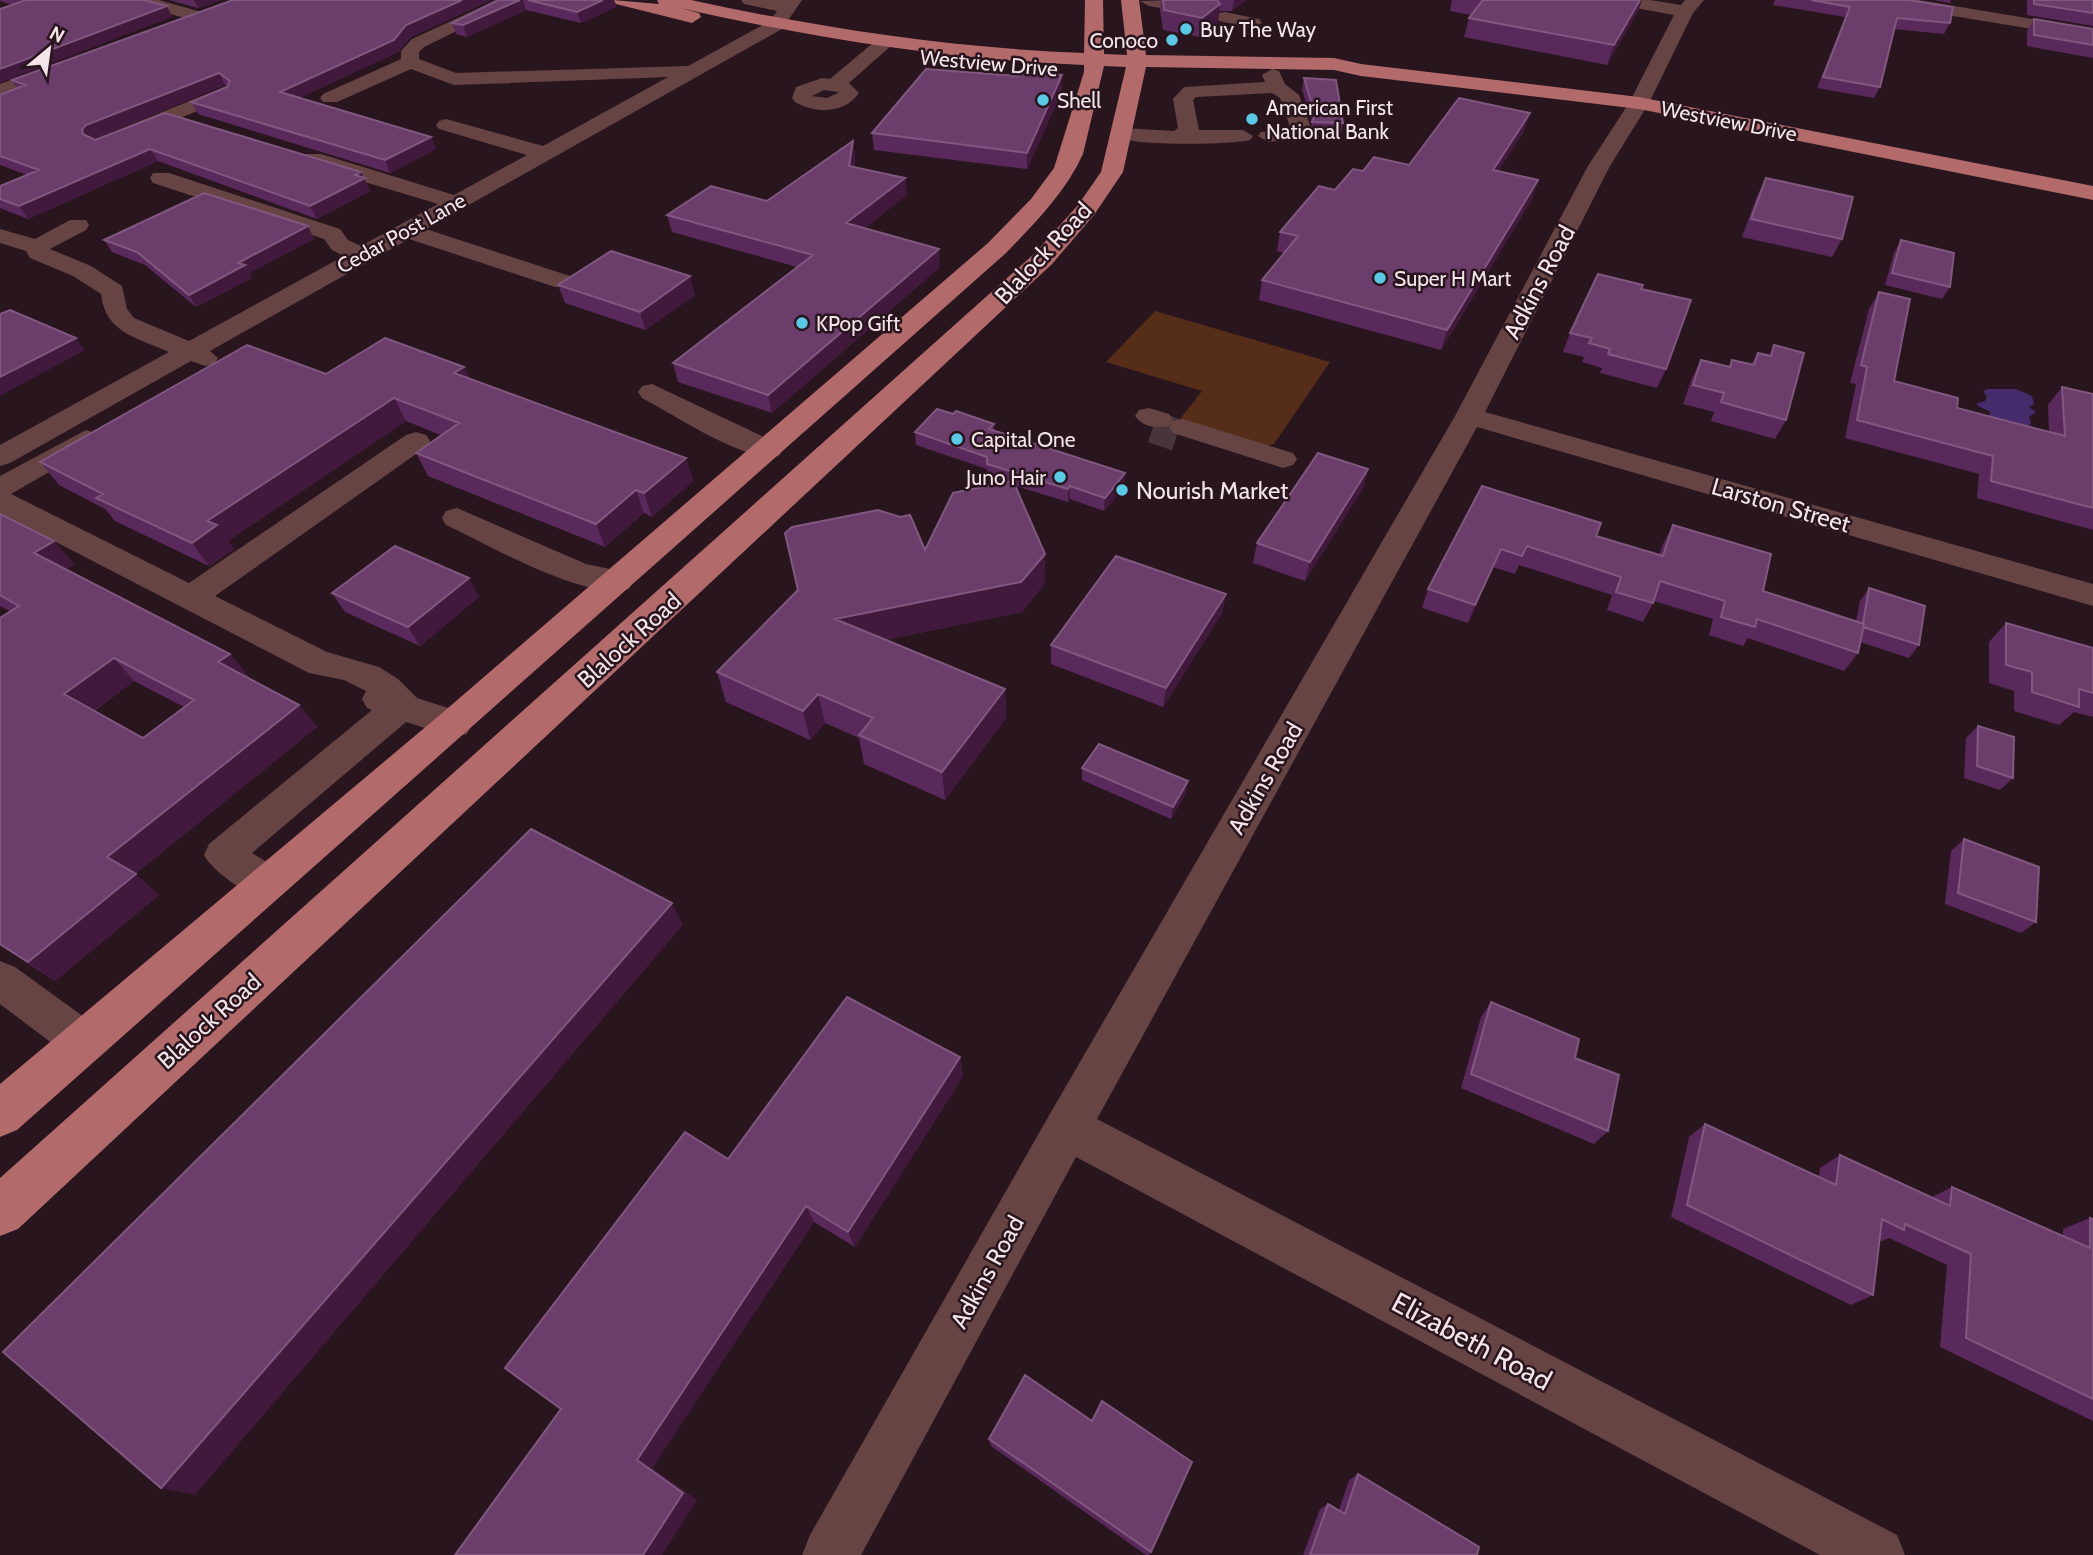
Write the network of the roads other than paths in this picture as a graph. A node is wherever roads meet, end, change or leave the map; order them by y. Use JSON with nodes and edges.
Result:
{"nodes":[{"id":1,"x":140,"y":0,"type":"edge"},
{"id":2,"x":511,"y":0,"type":"edge"},
{"id":3,"x":622,"y":0,"type":"edge"},
{"id":4,"x":666,"y":0,"type":"edge"},
{"id":5,"x":732,"y":0,"type":"edge"},
{"id":6,"x":750,"y":0,"type":"edge"},
{"id":7,"x":1094,"y":0,"type":"edge"},
{"id":8,"x":1620,"y":0,"type":"edge"},
{"id":9,"x":1886,"y":0,"type":"edge"},
{"id":10,"x":1140,"y":1,"type":"edge"},
{"id":11,"x":1690,"y":6,"type":"edge"},
{"id":12,"x":222,"y":8,"type":"edge"},
{"id":13,"x":1997,"y":9,"type":"edge"},
{"id":14,"x":713,"y":10,"type":"junction"},
{"id":15,"x":1198,"y":12,"type":"edge"},
{"id":16,"x":199,"y":17,"type":"junction"},
{"id":17,"x":779,"y":17,"type":"edge"},
{"id":18,"x":174,"y":26,"type":"edge"},
{"id":19,"x":2093,"y":34,"type":"edge"},
{"id":20,"x":879,"y":47,"type":"junction"},
{"id":21,"x":410,"y":62,"type":"junction"},
{"id":22,"x":75,"y":63,"type":"edge"},
{"id":23,"x":1095,"y":66,"type":"junction"},
{"id":24,"x":1136,"y":68,"type":"junction"},
{"id":25,"x":692,"y":71,"type":"junction"},
{"id":26,"x":1361,"y":71,"type":"junction"},
{"id":27,"x":1274,"y":81,"type":"junction"},
{"id":28,"x":835,"y":85,"type":"dead end"},
{"id":29,"x":0,"y":91,"type":"edge"},
{"id":30,"x":224,"y":93,"type":"edge"},
{"id":31,"x":330,"y":98,"type":"dead end"},
{"id":32,"x":1639,"y":103,"type":"junction"},
{"id":33,"x":171,"y":115,"type":"junction"},
{"id":34,"x":198,"y":123,"type":"edge"},
{"id":35,"x":446,"y":125,"type":"dead end"},
{"id":36,"x":1121,"y":134,"type":"junction"},
{"id":37,"x":1242,"y":136,"type":"dead end"},
{"id":38,"x":1268,"y":136,"type":"dead end"},
{"id":39,"x":1178,"y":137,"type":"junction"},
{"id":40,"x":102,"y":144,"type":"edge"},
{"id":41,"x":290,"y":152,"type":"edge"},
{"id":42,"x":544,"y":153,"type":"junction"},
{"id":43,"x":161,"y":178,"type":"dead end"},
{"id":44,"x":2093,"y":193,"type":"edge"},
{"id":45,"x":1041,"y":201,"type":"junction"},
{"id":46,"x":454,"y":202,"type":"junction"},
{"id":47,"x":1086,"y":210,"type":"junction"},
{"id":48,"x":78,"y":225,"type":"dead end"},
{"id":49,"x":405,"y":230,"type":"junction"},
{"id":50,"x":0,"y":236,"type":"edge"},
{"id":51,"x":37,"y":247,"type":"junction"},
{"id":52,"x":360,"y":255,"type":"junction"},
{"id":53,"x":564,"y":282,"type":"edge"},
{"id":54,"x":191,"y":350,"type":"junction"},
{"id":55,"x":652,"y":392,"type":"dead end"},
{"id":56,"x":1469,"y":416,"type":"junction"},
{"id":57,"x":1166,"y":426,"type":"tunnel mouth"},
{"id":58,"x":416,"y":441,"type":"dead end"},
{"id":59,"x":8,"y":444,"type":"edge"},
{"id":60,"x":769,"y":450,"type":"junction"},
{"id":61,"x":1283,"y":459,"type":"dead end"},
{"id":62,"x":0,"y":488,"type":"edge"},
{"id":63,"x":0,"y":501,"type":"edge"},
{"id":64,"x":457,"y":518,"type":"dead end"},
{"id":65,"x":618,"y":581,"type":"junction"},
{"id":66,"x":2093,"y":595,"type":"edge"},
{"id":67,"x":190,"y":598,"type":"junction"},
{"id":68,"x":403,"y":704,"type":"junction"},
{"id":69,"x":454,"y":724,"type":"junction"},
{"id":70,"x":512,"y":746,"type":"junction"},
{"id":71,"x":268,"y":883,"type":"junction"},
{"id":72,"x":0,"y":980,"type":"edge"},
{"id":73,"x":84,"y":1042,"type":"junction"},
{"id":74,"x":0,"y":1114,"type":"edge"},
{"id":75,"x":1067,"y":1128,"type":"junction"},
{"id":76,"x":0,"y":1210,"type":"edge"},
{"id":77,"x":831,"y":1555,"type":"edge"},
{"id":78,"x":1877,"y":1555,"type":"edge"}],
"edges":[{"from":1,"to":16,"type":"street"},
{"from":2,"to":21,"type":"street"},
{"from":3,"to":17,"type":"main road","name":"Westview Drive"},
{"from":4,"to":14,"type":"main road","name":"Westview Drive"},
{"from":5,"to":14,"type":"street"},
{"from":6,"to":17,"type":"street"},
{"from":7,"to":23,"type":"main road","name":"Blalock Road"},
{"from":8,"to":11,"type":"street"},
{"from":9,"to":13,"type":"street"},
{"from":10,"to":15,"type":"street"},
{"from":10,"to":24,"type":"main road","name":"Blalock Road"},
{"from":11,"to":32,"type":"street","name":"Adkins Road"},
{"from":12,"to":16,"type":"street"},
{"from":13,"to":19,"type":"street"},
{"from":14,"to":17,"type":"main road","name":"Westview Drive"},
{"from":16,"to":18,"type":"street"},
{"from":17,"to":20,"type":"main road","name":"Westview Drive"},
{"from":17,"to":25,"type":"street","name":"Cedar Post Lane"},
{"from":20,"to":23,"type":"main road","name":"Westview Drive"},
{"from":20,"to":28,"type":"street"},
{"from":21,"to":25,"type":"street"},
{"from":21,"to":31,"type":"street"},
{"from":22,"to":29,"type":"street"},
{"from":23,"to":24,"type":"main road","name":"Westview Drive"},
{"from":23,"to":45,"type":"main road","name":"Blalock Road"},
{"from":24,"to":26,"type":"main road","name":"Westview Drive"},
{"from":24,"to":27,"type":"main road","name":"Westview Drive"},
{"from":24,"to":36,"type":"main road","name":"Blalock Road"},
{"from":25,"to":42,"type":"street","name":"Cedar Post Lane"},
{"from":26,"to":27,"type":"main road","name":"Westview Drive"},
{"from":26,"to":32,"type":"main road","name":"Westview Drive"},
{"from":27,"to":38,"type":"street"},
{"from":27,"to":39,"type":"street"},
{"from":30,"to":33,"type":"street"},
{"from":32,"to":44,"type":"main road","name":"Westview Drive"},
{"from":32,"to":56,"type":"street","name":"Adkins Road"},
{"from":33,"to":34,"type":"street"},
{"from":33,"to":40,"type":"street"},
{"from":35,"to":42,"type":"street"},
{"from":36,"to":39,"type":"street"},
{"from":36,"to":47,"type":"main road","name":"Blalock Road"},
{"from":37,"to":39,"type":"street"},
{"from":41,"to":46,"type":"street"},
{"from":42,"to":46,"type":"street","name":"Cedar Post Lane"},
{"from":43,"to":52,"type":"street"},
{"from":45,"to":47,"type":"main road"},
{"from":45,"to":60,"type":"main road","name":"Blalock Road"},
{"from":46,"to":49,"type":"street","name":"Cedar Post Lane"},
{"from":47,"to":70,"type":"main road","name":"Blalock Road"},
{"from":48,"to":51,"type":"street"},
{"from":49,"to":52,"type":"street","name":"Cedar Post Lane"},
{"from":49,"to":53,"type":"street"},
{"from":50,"to":51,"type":"street"},
{"from":51,"to":54,"type":"street"},
{"from":52,"to":54,"type":"street","name":"Cedar Post Lane"},
{"from":54,"to":59,"type":"street","name":"Cedar Post Lane"},
{"from":54,"to":62,"type":"street"},
{"from":55,"to":60,"type":"street"},
{"from":56,"to":66,"type":"street","name":"Larston Street"},
{"from":56,"to":75,"type":"street","name":"Adkins Road"},
{"from":57,"to":61,"type":"street"},
{"from":58,"to":67,"type":"street"},
{"from":60,"to":65,"type":"main road","name":"Blalock Road"},
{"from":63,"to":67,"type":"street"},
{"from":64,"to":65,"type":"street"},
{"from":65,"to":69,"type":"main road","name":"Blalock Road"},
{"from":67,"to":68,"type":"street"},
{"from":68,"to":69,"type":"street"},
{"from":68,"to":71,"type":"street"},
{"from":69,"to":70,"type":"main road"},
{"from":69,"to":71,"type":"main road","name":"Blalock Road"},
{"from":70,"to":76,"type":"main road","name":"Blalock Road"},
{"from":71,"to":73,"type":"main road","name":"Blalock Road"},
{"from":72,"to":73,"type":"street"},
{"from":73,"to":74,"type":"main road","name":"Blalock Road"},
{"from":75,"to":77,"type":"street","name":"Adkins Road"},
{"from":75,"to":78,"type":"street","name":"Elizabeth Road"}]}
